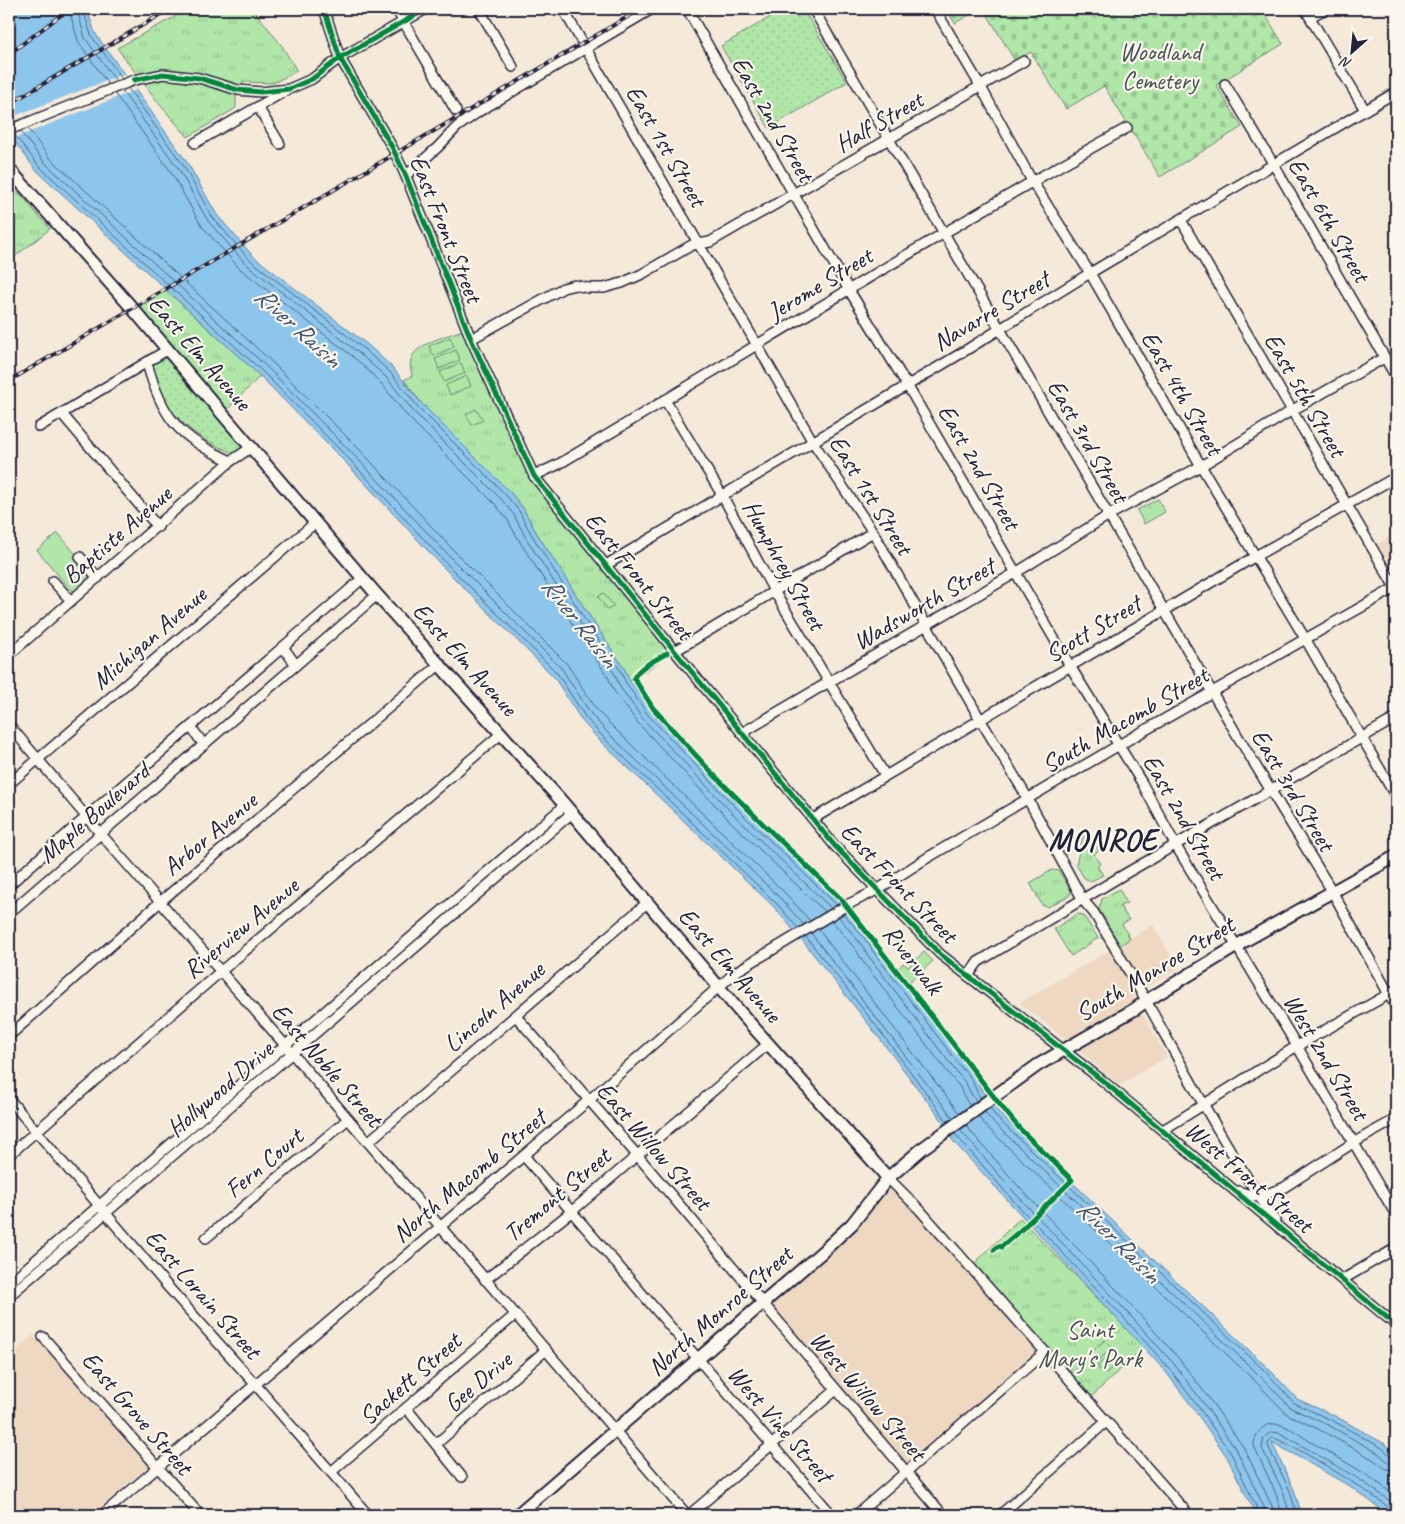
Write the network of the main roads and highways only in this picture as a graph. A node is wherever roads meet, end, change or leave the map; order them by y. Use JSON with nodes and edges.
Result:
{"nodes":[{"id":1,"x":9,"y":169,"type":"edge"},
{"id":2,"x":1396,"y":856,"type":"edge"},
{"id":3,"x":943,"y":1132,"type":"joint"},
{"id":4,"x":888,"y":1178,"type":"junction"},
{"id":5,"x":517,"y":1515,"type":"edge"}],
"edges":[{"from":1,"to":4,"type":"main road","name":"East Elm Avenue"},
{"from":2,"to":3,"type":"main road","name":"South Monroe Street"},
{"from":3,"to":4,"type":"main road","name":"North Monroe Street"},
{"from":4,"to":5,"type":"main road","name":"North Monroe Street"}]}
